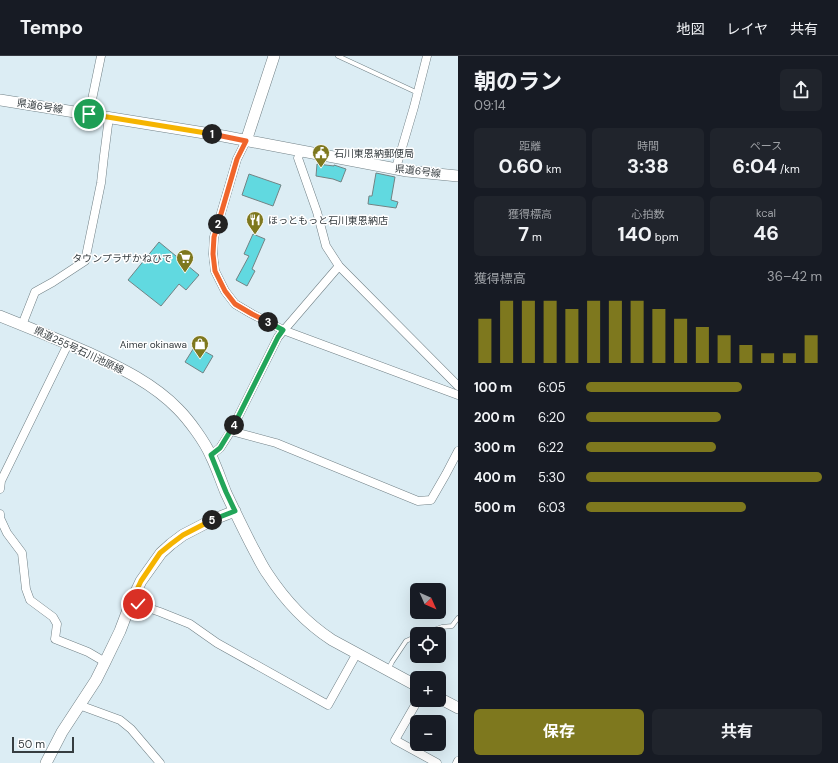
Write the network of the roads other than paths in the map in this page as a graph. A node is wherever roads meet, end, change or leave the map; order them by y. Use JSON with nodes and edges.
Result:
{"nodes":[{"id":1,"x":101,"y":56,"type":"edge"},
{"id":2,"x":274,"y":56,"type":"edge"},
{"id":3,"x":338,"y":56,"type":"edge"},
{"id":4,"x":427,"y":56,"type":"edge"},
{"id":5,"x":418,"y":93,"type":"junction"},
{"id":6,"x":0,"y":100,"type":"edge"},
{"id":7,"x":89,"y":114,"type":"junction"},
{"id":8,"x":109,"y":117,"type":"junction"},
{"id":9,"x":246,"y":141,"type":"junction"},
{"id":10,"x":301,"y":150,"type":"junction"},
{"id":11,"x":396,"y":168,"type":"junction"},
{"id":12,"x":458,"y":176,"type":"edge"},
{"id":13,"x":339,"y":266,"type":"junction"},
{"id":14,"x":0,"y":316,"type":"edge"},
{"id":15,"x":22,"y":325,"type":"junction"},
{"id":16,"x":283,"y":330,"type":"junction"},
{"id":17,"x":68,"y":344,"type":"junction"},
{"id":18,"x":458,"y":386,"type":"edge"},
{"id":19,"x":458,"y":395,"type":"edge"},
{"id":20,"x":231,"y":431,"type":"junction"},
{"id":21,"x":458,"y":451,"type":"edge"},
{"id":22,"x":211,"y":455,"type":"junction"},
{"id":23,"x":0,"y":489,"type":"edge"},
{"id":24,"x":235,"y":511,"type":"junction"},
{"id":25,"x":0,"y":514,"type":"edge"},
{"id":26,"x":131,"y":602,"type":"junction"},
{"id":27,"x":458,"y":618,"type":"edge"},
{"id":28,"x":440,"y":627,"type":"edge"},
{"id":29,"x":410,"y":639,"type":"edge"},
{"id":30,"x":357,"y":653,"type":"junction"},
{"id":31,"x":105,"y":662,"type":"junction"},
{"id":32,"x":388,"y":670,"type":"junction"},
{"id":33,"x":410,"y":682,"type":"edge"},
{"id":34,"x":446,"y":702,"type":"edge"},
{"id":35,"x":79,"y":705,"type":"junction"},
{"id":36,"x":414,"y":707,"type":"edge"},
{"id":37,"x":458,"y":708,"type":"edge"},
{"id":38,"x":46,"y":763,"type":"edge"},
{"id":39,"x":160,"y":763,"type":"edge"},
{"id":40,"x":437,"y":763,"type":"edge"}],
"edges":[{"from":1,"to":7,"type":"street"},
{"from":2,"to":9,"type":"main road"},
{"from":3,"to":5,"type":"lane"},
{"from":4,"to":5,"type":"street"},
{"from":5,"to":11,"type":"street"},
{"from":6,"to":7,"type":"main road","name":"県道6号線"},
{"from":7,"to":8,"type":"main road","name":"県道6号線"},
{"from":8,"to":9,"type":"main road","name":"県道6号線"},
{"from":8,"to":15,"type":"street"},
{"from":9,"to":10,"type":"main road","name":"県道6号線"},
{"from":9,"to":16,"type":"street"},
{"from":10,"to":11,"type":"main road","name":"県道6号線"},
{"from":10,"to":13,"type":"street"},
{"from":11,"to":12,"type":"main road","name":"県道6号線"},
{"from":13,"to":16,"type":"street"},
{"from":13,"to":18,"type":"street"},
{"from":14,"to":15,"type":"main road","name":"県道255号石川池原線"},
{"from":15,"to":17,"type":"main road","name":"県道255号石川池原線"},
{"from":16,"to":19,"type":"street"},
{"from":16,"to":20,"type":"street"},
{"from":17,"to":22,"type":"main road","name":"県道255号石川池原線"},
{"from":17,"to":23,"type":"street"},
{"from":20,"to":21,"type":"street"},
{"from":20,"to":22,"type":"street"},
{"from":22,"to":24,"type":"main road","name":"県道255号石川池原線"},
{"from":24,"to":26,"type":"main road"},
{"from":24,"to":30,"type":"main road","name":"県道255号石川池原線"},
{"from":25,"to":31,"type":"street"},
{"from":26,"to":30,"type":"street"},
{"from":26,"to":31,"type":"main road"},
{"from":27,"to":28,"type":"lane"},
{"from":29,"to":32,"type":"lane"},
{"from":30,"to":32,"type":"main road","name":"県道255号石川池原線"},
{"from":31,"to":35,"type":"main road"},
{"from":32,"to":33,"type":"main road","name":"県道255号石川池原線"},
{"from":34,"to":37,"type":"main road"},
{"from":35,"to":38,"type":"main road"},
{"from":35,"to":39,"type":"street"},
{"from":36,"to":40,"type":"street"}]}
